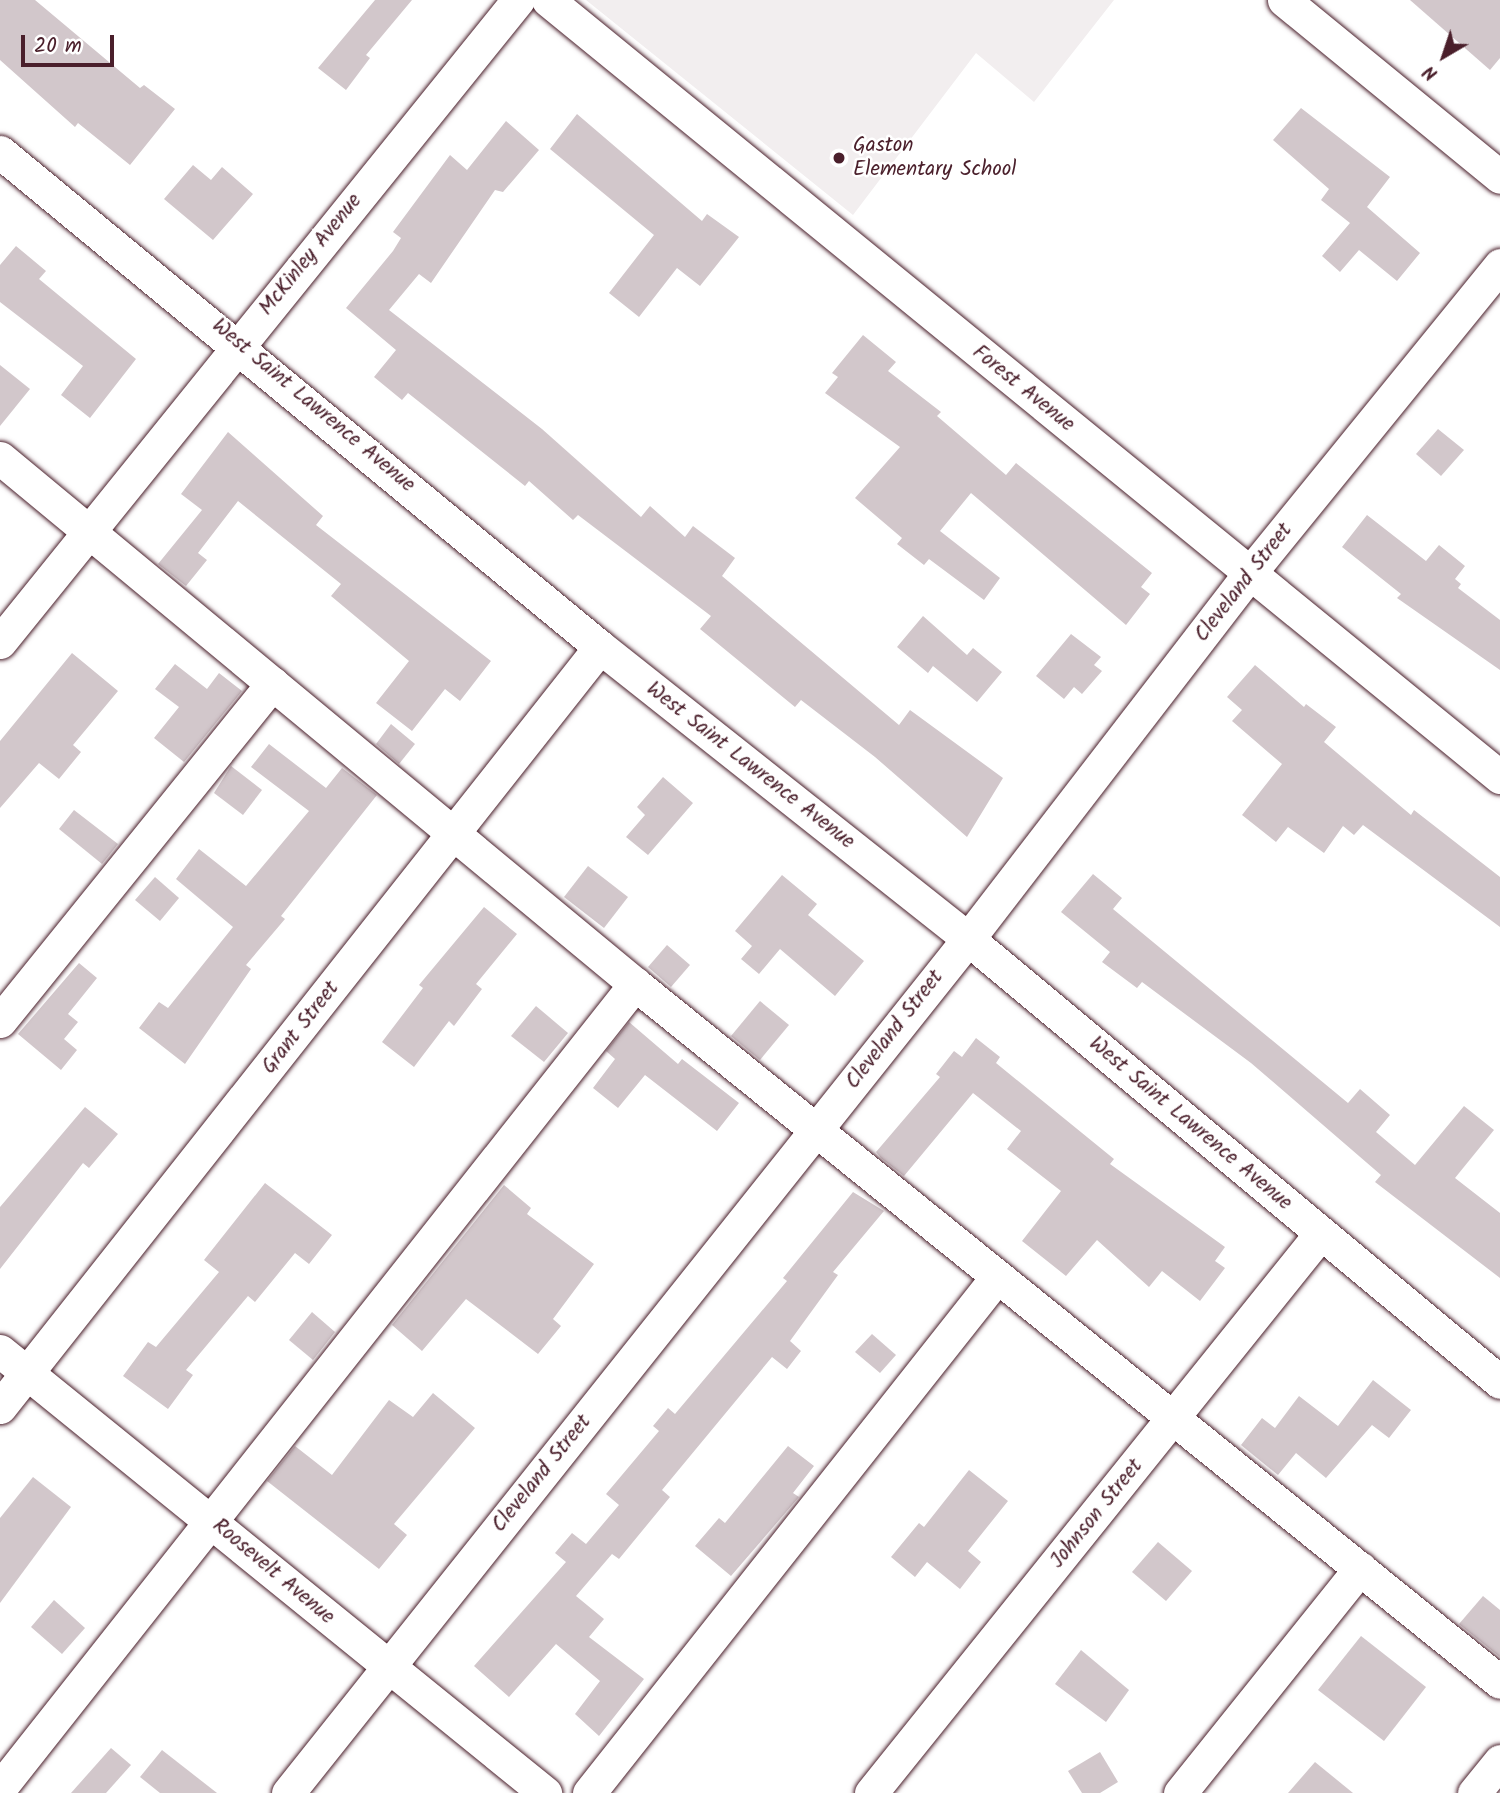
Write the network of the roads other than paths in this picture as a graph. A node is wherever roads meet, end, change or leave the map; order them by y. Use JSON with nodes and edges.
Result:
{"nodes":[{"id":1,"x":518,"y":0,"type":"edge"},
{"id":2,"x":548,"y":0,"type":"edge"},
{"id":3,"x":1284,"y":0,"type":"edge"},
{"id":4,"x":0,"y":152,"type":"edge"},
{"id":5,"x":1500,"y":177,"type":"edge"},
{"id":6,"x":1500,"y":265,"type":"edge"},
{"id":7,"x":239,"y":344,"type":"junction"},
{"id":8,"x":0,"y":458,"type":"edge"},
{"id":9,"x":90,"y":531,"type":"junction"},
{"id":10,"x":1249,"y":574,"type":"junction"},
{"id":11,"x":0,"y":642,"type":"edge"},
{"id":12,"x":600,"y":647,"type":"junction"},
{"id":13,"x":273,"y":683,"type":"junction"},
{"id":14,"x":1500,"y":777,"type":"edge"},
{"id":15,"x":454,"y":835,"type":"junction"},
{"id":16,"x":968,"y":939,"type":"junction"},
{"id":17,"x":635,"y":984,"type":"junction"},
{"id":18,"x":0,"y":1021,"type":"edge"},
{"id":19,"x":817,"y":1129,"type":"junction"},
{"id":20,"x":1321,"y":1233,"type":"junction"},
{"id":21,"x":998,"y":1277,"type":"junction"},
{"id":22,"x":0,"y":1351,"type":"edge"},
{"id":23,"x":28,"y":1373,"type":"junction"},
{"id":24,"x":1500,"y":1382,"type":"edge"},
{"id":25,"x":0,"y":1407,"type":"edge"},
{"id":26,"x":1174,"y":1418,"type":"junction"},
{"id":27,"x":214,"y":1521,"type":"junction"},
{"id":28,"x":1360,"y":1569,"type":"junction"},
{"id":29,"x":387,"y":1669,"type":"junction"},
{"id":30,"x":1500,"y":1682,"type":"edge"},
{"id":31,"x":1500,"y":1761,"type":"edge"},
{"id":32,"x":0,"y":1788,"type":"edge"},
{"id":33,"x":288,"y":1793,"type":"edge"},
{"id":34,"x":545,"y":1793,"type":"edge"},
{"id":35,"x":589,"y":1793,"type":"edge"},
{"id":36,"x":871,"y":1793,"type":"edge"},
{"id":37,"x":1180,"y":1793,"type":"edge"},
{"id":38,"x":1474,"y":1793,"type":"edge"}],
"edges":[{"from":1,"to":7,"type":"street","name":"McKinley Avenue"},
{"from":2,"to":10,"type":"street","name":"Forest Avenue"},
{"from":3,"to":5,"type":"street"},
{"from":4,"to":7,"type":"street","name":"West Saint Lawrence Avenue"},
{"from":6,"to":10,"type":"street","name":"Cleveland Street"},
{"from":7,"to":9,"type":"street","name":"McKinley Avenue"},
{"from":7,"to":12,"type":"street","name":"West Saint Lawrence Avenue"},
{"from":8,"to":9,"type":"street"},
{"from":9,"to":11,"type":"street","name":"McKinley Avenue"},
{"from":9,"to":13,"type":"street"},
{"from":10,"to":14,"type":"street","name":"Forest Avenue"},
{"from":10,"to":16,"type":"street","name":"Cleveland Street"},
{"from":12,"to":15,"type":"street","name":"Grant Street"},
{"from":12,"to":16,"type":"street","name":"West Saint Lawrence Avenue"},
{"from":13,"to":15,"type":"street"},
{"from":13,"to":18,"type":"street"},
{"from":15,"to":17,"type":"street"},
{"from":15,"to":23,"type":"street","name":"Grant Street"},
{"from":16,"to":19,"type":"street","name":"Cleveland Street"},
{"from":16,"to":20,"type":"street","name":"West Saint Lawrence Avenue"},
{"from":17,"to":19,"type":"street"},
{"from":17,"to":27,"type":"street"},
{"from":19,"to":21,"type":"street"},
{"from":19,"to":29,"type":"street","name":"Cleveland Street"},
{"from":20,"to":24,"type":"street","name":"West Saint Lawrence Avenue"},
{"from":20,"to":26,"type":"street","name":"Johnson Street"},
{"from":21,"to":26,"type":"street"},
{"from":21,"to":35,"type":"street"},
{"from":22,"to":23,"type":"street","name":"Roosevelt Avenue"},
{"from":23,"to":25,"type":"street","name":"Grant Street"},
{"from":23,"to":27,"type":"street","name":"Roosevelt Avenue"},
{"from":26,"to":28,"type":"street"},
{"from":26,"to":36,"type":"street","name":"Johnson Street"},
{"from":27,"to":29,"type":"street","name":"Roosevelt Avenue"},
{"from":27,"to":32,"type":"street"},
{"from":28,"to":30,"type":"street"},
{"from":28,"to":37,"type":"street"},
{"from":29,"to":33,"type":"street","name":"Cleveland Street"},
{"from":29,"to":34,"type":"street","name":"Roosevelt Avenue"},
{"from":31,"to":38,"type":"street"}]}
